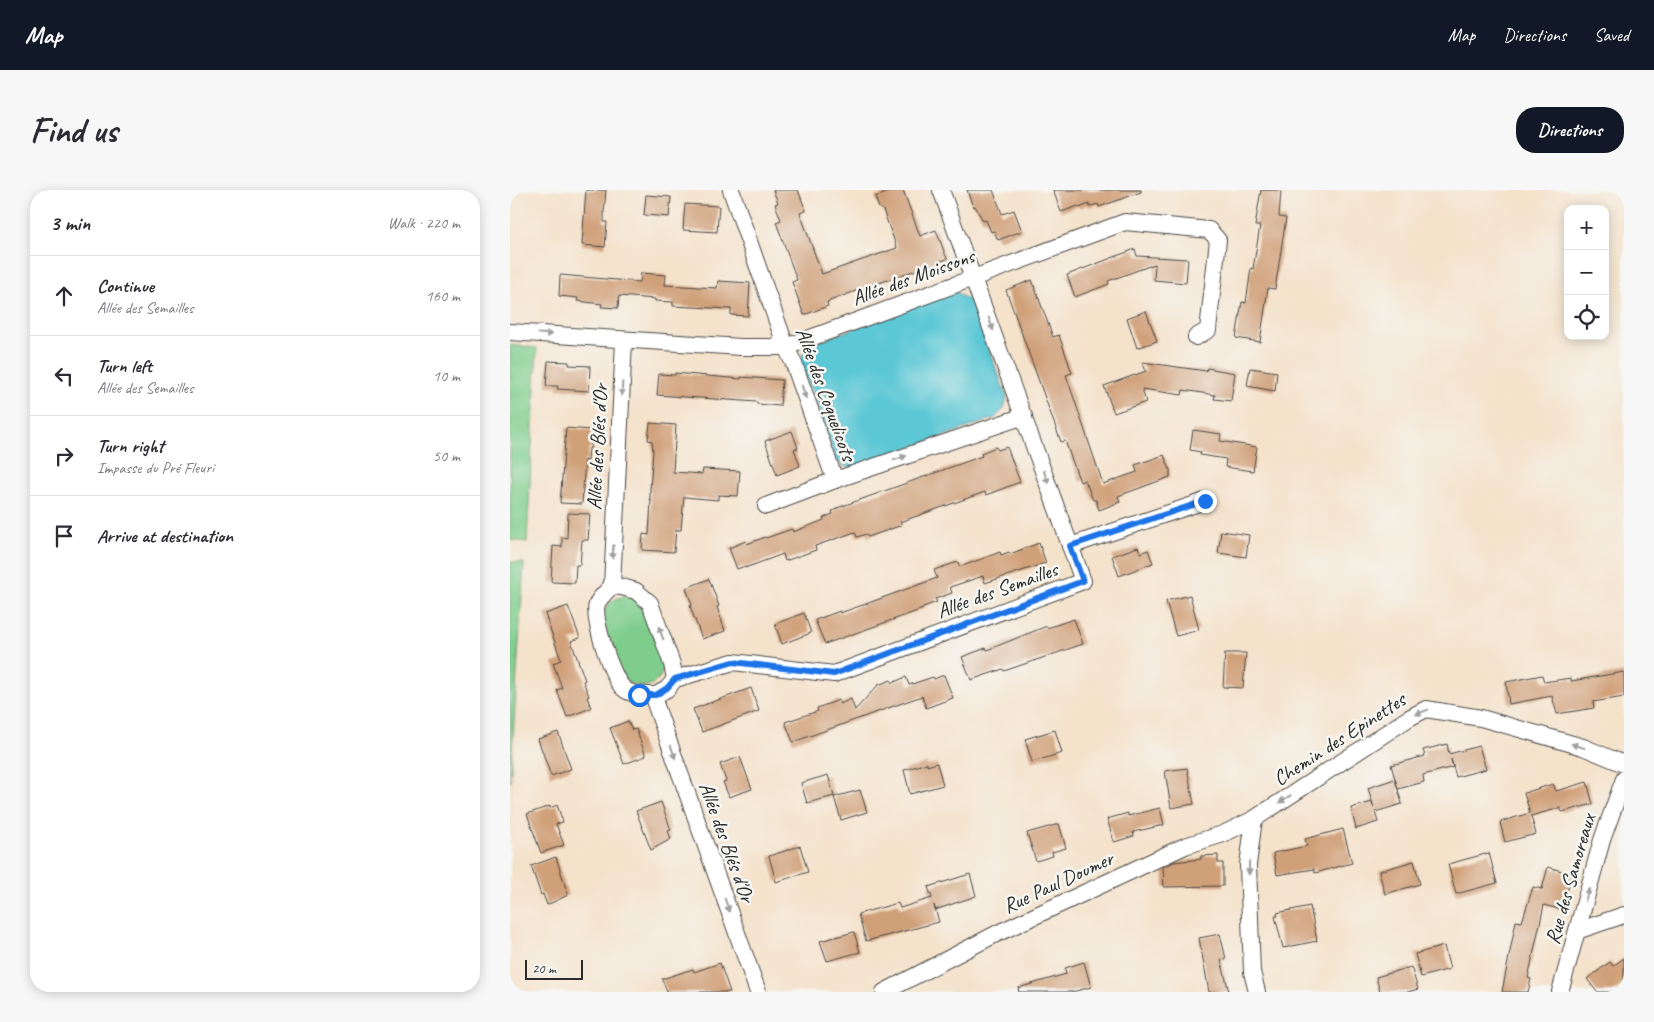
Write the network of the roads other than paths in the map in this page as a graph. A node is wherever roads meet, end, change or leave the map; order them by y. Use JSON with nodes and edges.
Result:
{"nodes":[{"id":1,"x":731,"y":190,"type":"edge"},
{"id":2,"x":941,"y":190,"type":"edge"},
{"id":3,"x":974,"y":278,"type":"junction"},
{"id":4,"x":510,"y":332,"type":"edge"},
{"id":5,"x":1196,"y":337,"type":"dead end"},
{"id":6,"x":624,"y":341,"type":"junction"},
{"id":7,"x":786,"y":347,"type":"junction"},
{"id":8,"x":1024,"y":416,"type":"junction"},
{"id":9,"x":835,"y":480,"type":"junction"},
{"id":10,"x":1205,"y":501,"type":"dead end"},
{"id":11,"x":766,"y":506,"type":"dead end"},
{"id":12,"x":1070,"y":546,"type":"junction"},
{"id":13,"x":612,"y":586,"type":"junction"},
{"id":14,"x":675,"y":679,"type":"junction"},
{"id":15,"x":656,"y":700,"type":"junction"},
{"id":16,"x":1624,"y":764,"type":"edge"},
{"id":17,"x":1624,"y":779,"type":"edge"},
{"id":18,"x":1254,"y":819,"type":"junction"},
{"id":19,"x":1624,"y":915,"type":"edge"},
{"id":20,"x":1577,"y":931,"type":"junction"},
{"id":21,"x":758,"y":992,"type":"edge"},
{"id":22,"x":884,"y":992,"type":"edge"},
{"id":23,"x":1257,"y":992,"type":"edge"},
{"id":24,"x":1560,"y":992,"type":"edge"}],
"edges":[{"from":1,"to":7,"type":"street","name":"Allée des Coquelicots"},
{"from":2,"to":3,"type":"street","name":"Allée des Semailles"},
{"from":3,"to":5,"type":"street","name":"Allée des Moissons"},
{"from":3,"to":7,"type":"street","name":"Allée des Moissons"},
{"from":3,"to":8,"type":"street","name":"Allée des Semailles","one_way":true},
{"from":4,"to":6,"type":"street","name":"Allée des Moissons","one_way":true},
{"from":6,"to":7,"type":"street","name":"Allée des Moissons"},
{"from":6,"to":13,"type":"street","name":"Allée des Blés d'Or","one_way":true},
{"from":7,"to":9,"type":"street","name":"Allée des Coquelicots","one_way":true},
{"from":9,"to":8,"type":"street","name":"Allée des Coquelicots","one_way":true},
{"from":8,"to":12,"type":"street","name":"Allée des Semailles","one_way":true},
{"from":9,"to":11,"type":"street"},
{"from":10,"to":12,"type":"street"},
{"from":12,"to":14,"type":"street","name":"Allée des Semailles"},
{"from":14,"to":13,"type":"street","one_way":true},
{"from":13,"to":15,"type":"street"},
{"from":14,"to":15,"type":"street","name":"Allée des Semailles"},
{"from":15,"to":21,"type":"street","name":"Allée des Blés d'Or","one_way":true},
{"from":16,"to":18,"type":"street","name":"Chemin des Epinettes","one_way":true},
{"from":20,"to":17,"type":"street","name":"Rue des Samoreaux","one_way":true},
{"from":18,"to":22,"type":"street","name":"Rue Paul Doumer"},
{"from":18,"to":23,"type":"street","one_way":true},
{"from":19,"to":20,"type":"street"},
{"from":20,"to":24,"type":"street","name":"Rue des Samoreaux"}]}
